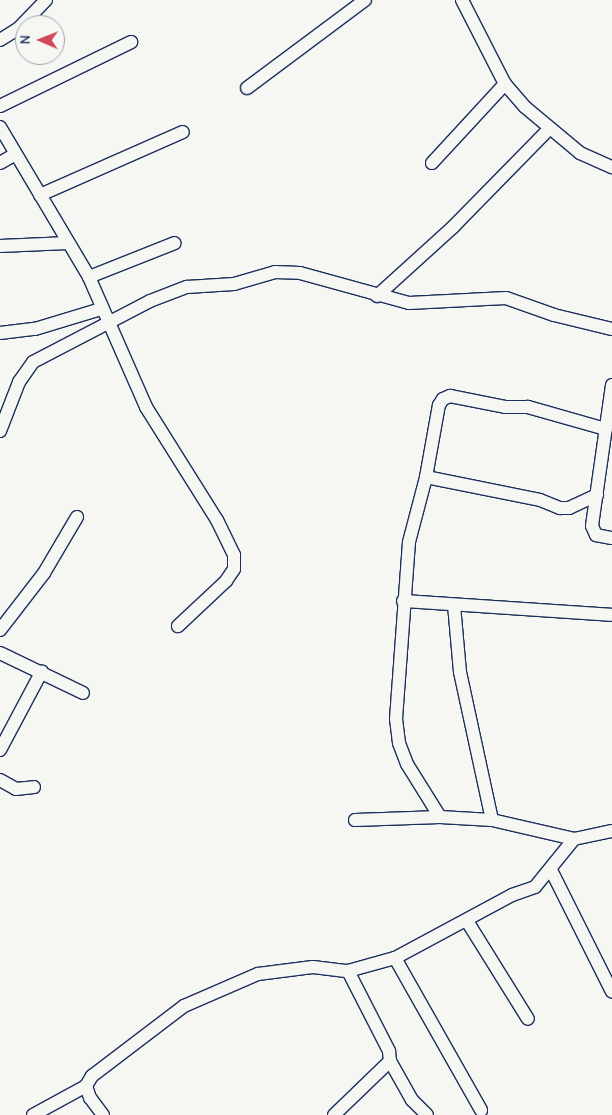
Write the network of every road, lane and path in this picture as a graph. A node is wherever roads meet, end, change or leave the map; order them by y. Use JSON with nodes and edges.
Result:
{"nodes":[{"id":1,"x":46,"y":0,"type":"edge"},
{"id":2,"x":365,"y":0,"type":"edge"},
{"id":3,"x":462,"y":0,"type":"edge"},
{"id":4,"x":0,"y":40,"type":"edge"},
{"id":5,"x":131,"y":42,"type":"dead end"},
{"id":6,"x":505,"y":84,"type":"junction"},
{"id":7,"x":247,"y":88,"type":"dead end"},
{"id":8,"x":0,"y":106,"type":"edge"},
{"id":9,"x":0,"y":127,"type":"edge"},
{"id":10,"x":549,"y":129,"type":"junction"},
{"id":11,"x":183,"y":132,"type":"dead end"},
{"id":12,"x":14,"y":155,"type":"junction"},
{"id":13,"x":0,"y":163,"type":"edge"},
{"id":14,"x":432,"y":163,"type":"dead end"},
{"id":15,"x":612,"y":167,"type":"edge"},
{"id":16,"x":40,"y":195,"type":"junction"},
{"id":17,"x":68,"y":243,"type":"junction"},
{"id":18,"x":175,"y":243,"type":"dead end"},
{"id":19,"x":0,"y":246,"type":"edge"},
{"id":20,"x":89,"y":277,"type":"junction"},
{"id":21,"x":377,"y":296,"type":"junction"},
{"id":22,"x":101,"y":309,"type":"junction"},
{"id":23,"x":107,"y":324,"type":"junction"},
{"id":24,"x":612,"y":328,"type":"edge"},
{"id":25,"x":0,"y":333,"type":"edge"},
{"id":26,"x":612,"y":385,"type":"edge"},
{"id":27,"x":606,"y":429,"type":"junction"},
{"id":28,"x":0,"y":431,"type":"edge"},
{"id":29,"x":426,"y":477,"type":"junction"},
{"id":30,"x":597,"y":494,"type":"junction"},
{"id":31,"x":77,"y":517,"type":"dead end"},
{"id":32,"x":612,"y":538,"type":"edge"},
{"id":33,"x":403,"y":602,"type":"junction"},
{"id":34,"x":454,"y":605,"type":"junction"},
{"id":35,"x":612,"y":615,"type":"edge"},
{"id":36,"x":178,"y":626,"type":"dead end"},
{"id":37,"x":0,"y":630,"type":"edge"},
{"id":38,"x":0,"y":653,"type":"edge"},
{"id":39,"x":42,"y":672,"type":"junction"},
{"id":40,"x":83,"y":693,"type":"dead end"},
{"id":41,"x":0,"y":750,"type":"edge"},
{"id":42,"x":0,"y":780,"type":"edge"},
{"id":43,"x":34,"y":787,"type":"dead end"},
{"id":44,"x":440,"y":817,"type":"junction"},
{"id":45,"x":355,"y":820,"type":"dead end"},
{"id":46,"x":492,"y":820,"type":"junction"},
{"id":47,"x":612,"y":831,"type":"edge"},
{"id":48,"x":574,"y":839,"type":"junction"},
{"id":49,"x":551,"y":870,"type":"junction"},
{"id":50,"x":467,"y":921,"type":"junction"},
{"id":51,"x":395,"y":958,"type":"junction"},
{"id":52,"x":348,"y":972,"type":"junction"},
{"id":53,"x":612,"y":992,"type":"edge"},
{"id":54,"x":528,"y":1019,"type":"dead end"},
{"id":55,"x":390,"y":1062,"type":"junction"},
{"id":56,"x":86,"y":1086,"type":"junction"},
{"id":57,"x":481,"y":1110,"type":"dead end"},
{"id":58,"x":33,"y":1115,"type":"edge"},
{"id":59,"x":103,"y":1115,"type":"edge"},
{"id":60,"x":334,"y":1115,"type":"edge"},
{"id":61,"x":426,"y":1115,"type":"edge"}],
"edges":[{"from":1,"to":4,"type":"street"},
{"from":2,"to":7,"type":"street"},
{"from":3,"to":6,"type":"street"},
{"from":5,"to":8,"type":"street"},
{"from":6,"to":10,"type":"street"},
{"from":6,"to":14,"type":"street"},
{"from":9,"to":12,"type":"street"},
{"from":10,"to":15,"type":"street"},
{"from":10,"to":21,"type":"street"},
{"from":11,"to":16,"type":"street"},
{"from":12,"to":13,"type":"street"},
{"from":12,"to":16,"type":"street"},
{"from":16,"to":17,"type":"street"},
{"from":17,"to":19,"type":"street"},
{"from":17,"to":20,"type":"street"},
{"from":18,"to":20,"type":"street"},
{"from":20,"to":22,"type":"street"},
{"from":21,"to":23,"type":"street"},
{"from":21,"to":24,"type":"street"},
{"from":22,"to":23,"type":"street"},
{"from":22,"to":25,"type":"street"},
{"from":23,"to":28,"type":"street"},
{"from":23,"to":36,"type":"street"},
{"from":26,"to":27,"type":"street"},
{"from":27,"to":29,"type":"street"},
{"from":27,"to":30,"type":"street"},
{"from":29,"to":30,"type":"street"},
{"from":29,"to":33,"type":"street"},
{"from":30,"to":32,"type":"street"},
{"from":31,"to":37,"type":"street"},
{"from":33,"to":34,"type":"street"},
{"from":33,"to":44,"type":"street"},
{"from":34,"to":35,"type":"street"},
{"from":34,"to":46,"type":"street"},
{"from":38,"to":39,"type":"street"},
{"from":39,"to":40,"type":"street"},
{"from":39,"to":41,"type":"street"},
{"from":42,"to":43,"type":"street"},
{"from":44,"to":45,"type":"street"},
{"from":44,"to":46,"type":"street"},
{"from":46,"to":48,"type":"street"},
{"from":47,"to":48,"type":"street"},
{"from":48,"to":49,"type":"street"},
{"from":49,"to":50,"type":"street"},
{"from":49,"to":53,"type":"street"},
{"from":50,"to":51,"type":"street"},
{"from":50,"to":54,"type":"street"},
{"from":51,"to":52,"type":"street"},
{"from":51,"to":57,"type":"street"},
{"from":52,"to":55,"type":"street"},
{"from":52,"to":56,"type":"street"},
{"from":55,"to":60,"type":"street"},
{"from":55,"to":61,"type":"street"},
{"from":56,"to":58,"type":"street"},
{"from":56,"to":59,"type":"street"}]}
